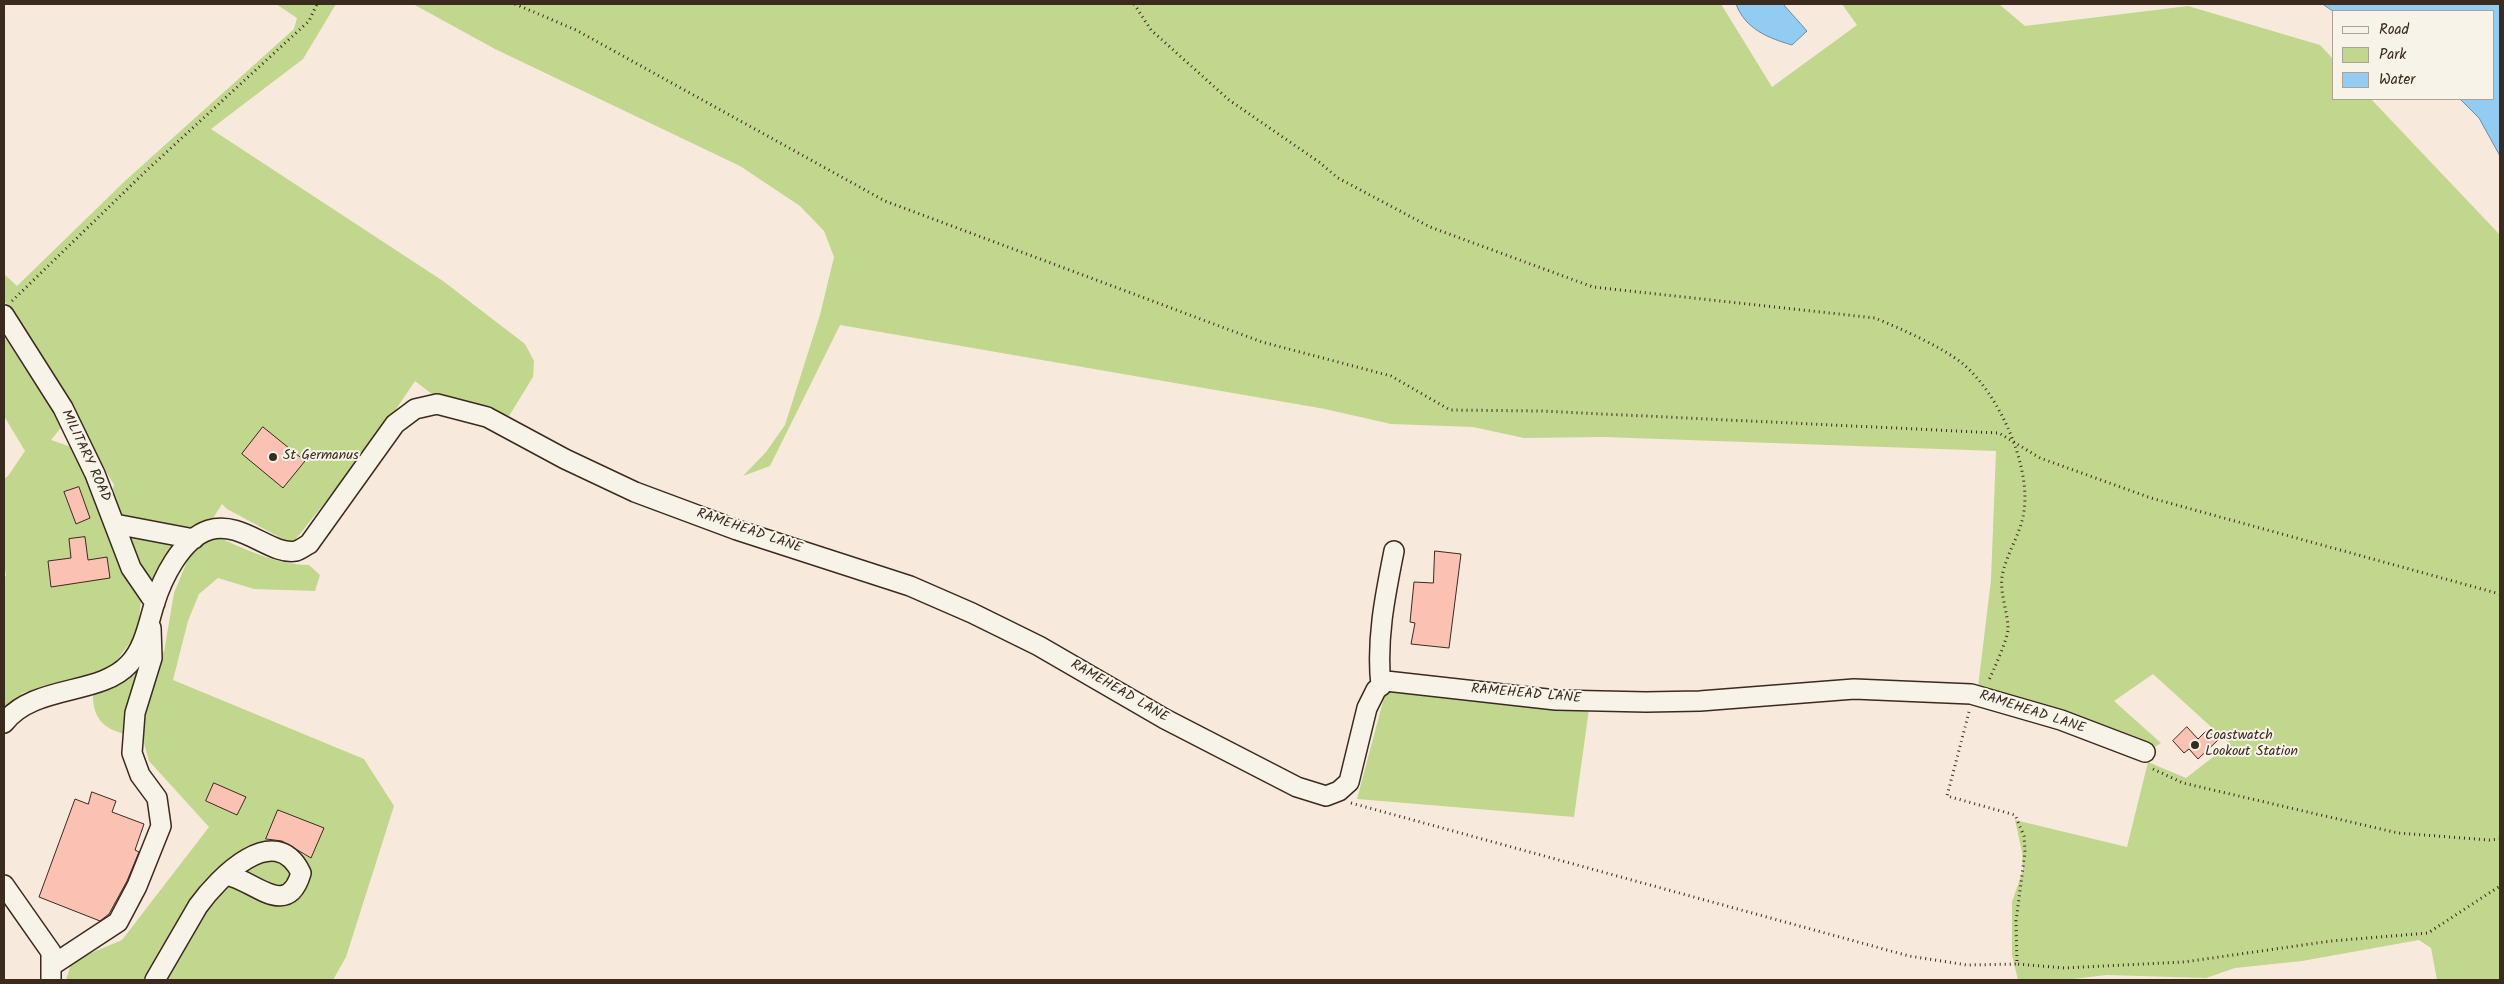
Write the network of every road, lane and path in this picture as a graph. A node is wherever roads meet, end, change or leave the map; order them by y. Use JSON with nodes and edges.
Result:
{"nodes":[{"id":1,"x":316,"y":4,"type":"edge"},
{"id":2,"x":515,"y":4,"type":"edge"},
{"id":3,"x":1134,"y":4,"type":"edge"},
{"id":4,"x":7,"y":308,"type":"edge"},
{"id":5,"x":2013,"y":441,"type":"junction"},
{"id":6,"x":115,"y":524,"type":"junction"},
{"id":7,"x":194,"y":539,"type":"junction"},
{"id":8,"x":1394,"y":551,"type":"dead end"},
{"id":9,"x":2500,"y":594,"type":"edge"},
{"id":10,"x":153,"y":610,"type":"junction"},
{"id":11,"x":1381,"y":686,"type":"junction"},
{"id":12,"x":1978,"y":696,"type":"junction"},
{"id":13,"x":4,"y":723,"type":"edge"},
{"id":14,"x":2144,"y":752,"type":"joint"},
{"id":15,"x":1339,"y":792,"type":"junction"},
{"id":16,"x":2500,"y":839,"type":"edge"},
{"id":17,"x":226,"y":875,"type":"dead end"},
{"id":18,"x":4,"y":885,"type":"edge"},
{"id":19,"x":2500,"y":886,"type":"edge"},
{"id":20,"x":2017,"y":964,"type":"junction"},
{"id":21,"x":51,"y":973,"type":"edge"},
{"id":22,"x":155,"y":980,"type":"edge"}],
"edges":[{"from":1,"to":4,"type":"path"},
{"from":2,"to":5,"type":"path"},
{"from":3,"to":5,"type":"path"},
{"from":4,"to":6,"type":"street","name":"MILITARY ROAD"},
{"from":5,"to":9,"type":"path"},
{"from":5,"to":12,"type":"path"},
{"from":6,"to":7,"type":"street"},
{"from":6,"to":10,"type":"street","name":"MILITARY ROAD"},
{"from":7,"to":10,"type":"street","name":"RAMEHEAD LANE"},
{"from":7,"to":15,"type":"street","name":"RAMEHEAD LANE"},
{"from":8,"to":11,"type":"street"},
{"from":10,"to":13,"type":"street","name":"RAMEHEAD LANE"},
{"from":10,"to":21,"type":"street"},
{"from":11,"to":12,"type":"street","name":"RAMEHEAD LANE"},
{"from":11,"to":15,"type":"street"},
{"from":12,"to":14,"type":"street","name":"RAMEHEAD LANE"},
{"from":12,"to":20,"type":"path"},
{"from":14,"to":16,"type":"path"},
{"from":15,"to":20,"type":"path"},
{"from":17,"to":22,"type":"street"},
{"from":18,"to":21,"type":"street"},
{"from":19,"to":20,"type":"path"}]}
